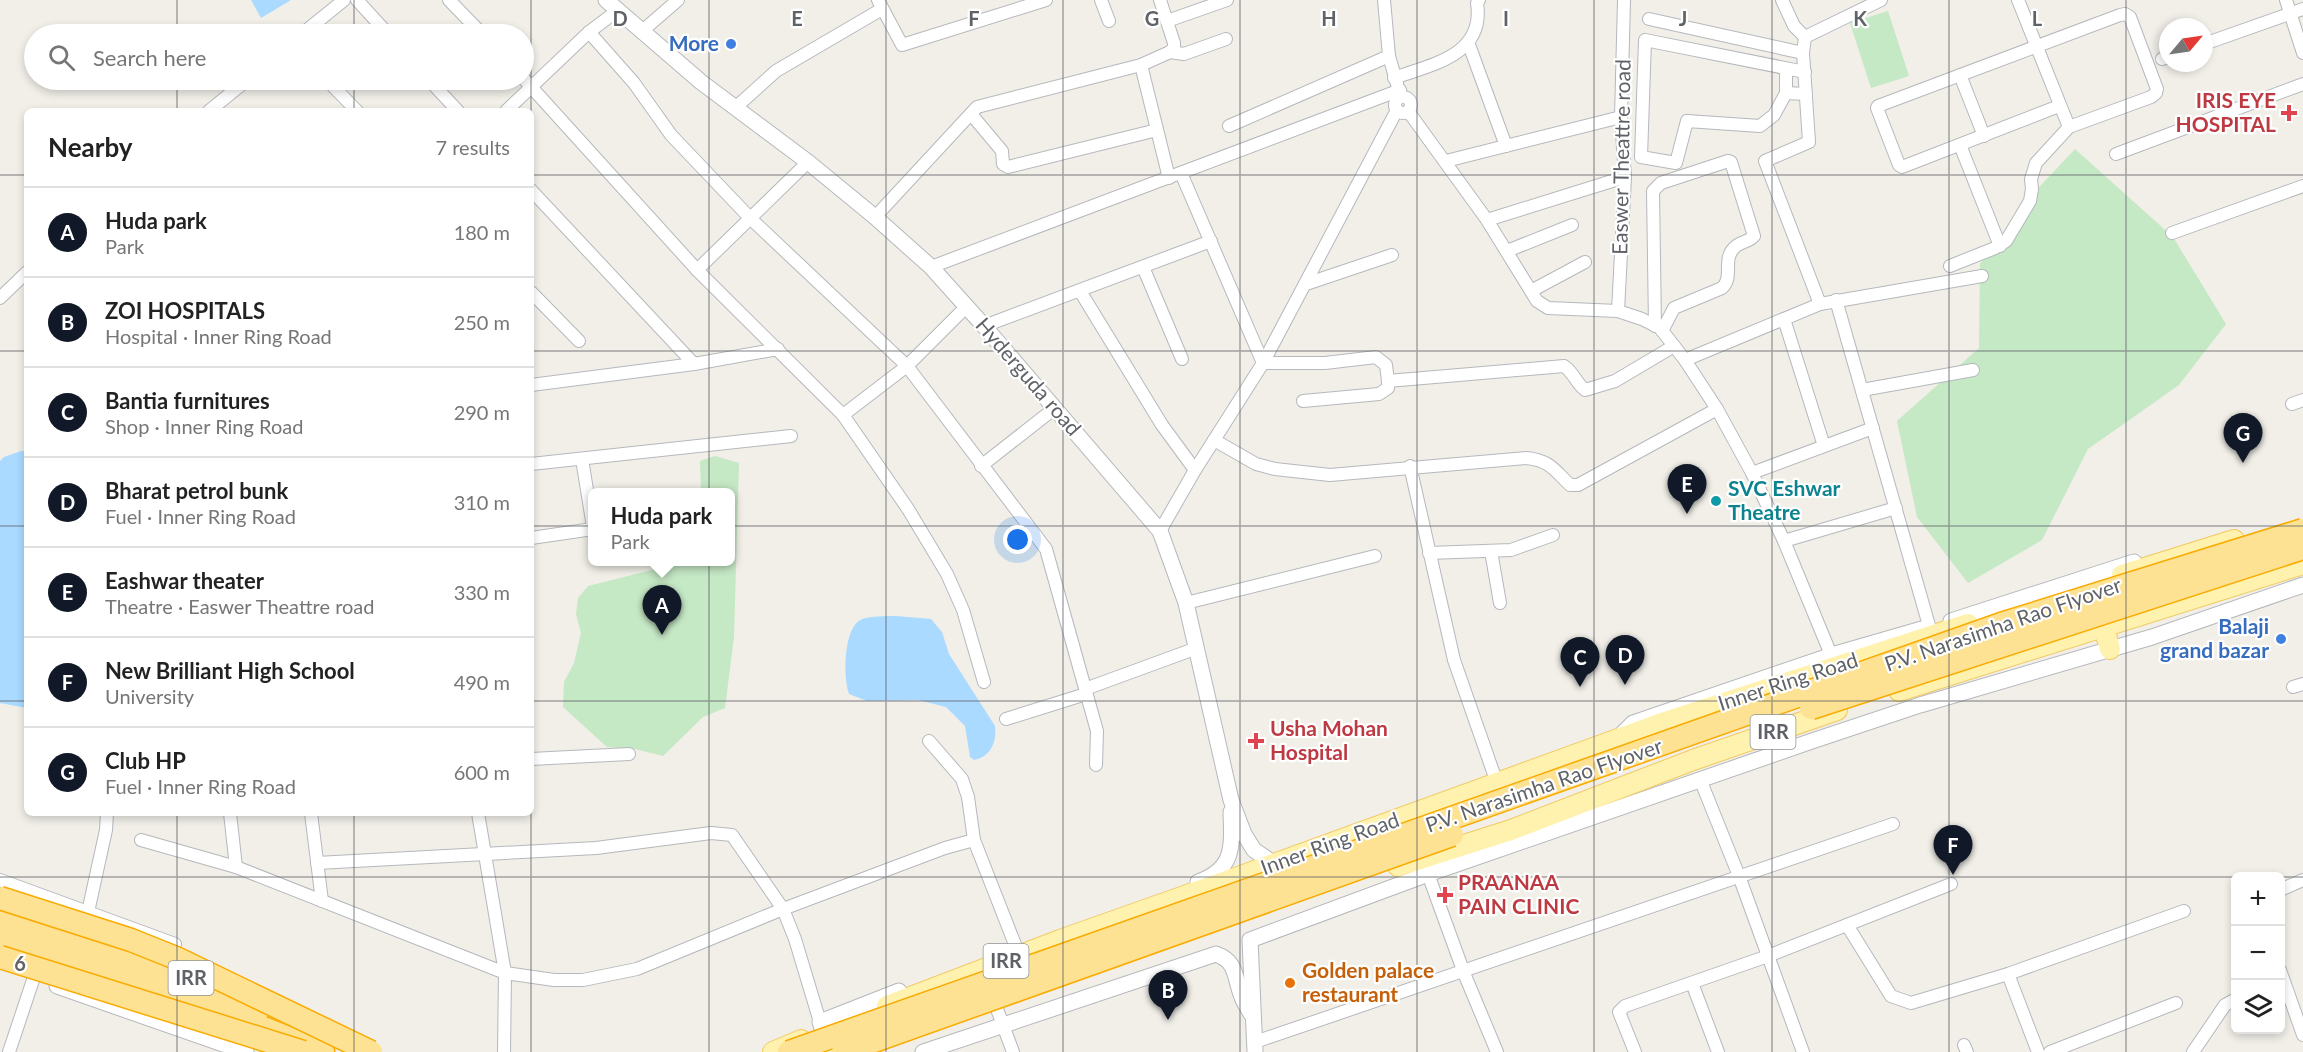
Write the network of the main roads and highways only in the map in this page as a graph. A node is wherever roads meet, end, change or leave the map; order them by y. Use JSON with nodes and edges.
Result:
{"nodes":[{"id":1,"x":2303,"y":520,"type":"edge"},
{"id":2,"x":2303,"y":530,"type":"edge"},
{"id":3,"x":2303,"y":548,"type":"edge"},
{"id":4,"x":2303,"y":564,"type":"edge"},
{"id":5,"x":2103,"y":628,"type":"junction"},
{"id":6,"x":2110,"y":649,"type":"road end"},
{"id":7,"x":0,"y":898,"type":"edge"},
{"id":8,"x":0,"y":918,"type":"edge"},
{"id":9,"x":0,"y":940,"type":"edge"},
{"id":10,"x":0,"y":957,"type":"edge"},
{"id":11,"x":303,"y":1052,"type":"edge"},
{"id":12,"x":309,"y":1052,"type":"edge"},
{"id":13,"x":323,"y":1052,"type":"edge"},
{"id":14,"x":369,"y":1052,"type":"edge"},
{"id":15,"x":378,"y":1052,"type":"edge"},
{"id":16,"x":773,"y":1052,"type":"edge"},
{"id":17,"x":789,"y":1052,"type":"edge"},
{"id":18,"x":843,"y":1052,"type":"edge"},
{"id":19,"x":871,"y":1052,"type":"edge"}],
"edges":[{"from":1,"to":16,"type":"main road","name":"Inner Ring Road","number":"IRR"},
{"from":2,"to":17,"type":"highway","name":"P.V. Narasimha Rao Flyover","bridge":true},
{"from":3,"to":18,"type":"highway","name":"P.V. Narasimha Rao Flyover","bridge":true},
{"from":4,"to":5,"type":"main road","name":"Inner Ring Road","number":"IRR"},
{"from":5,"to":6,"type":"main road"},
{"from":5,"to":19,"type":"main road","name":"Inner Ring Road","number":"IRR"},
{"from":7,"to":14,"type":"highway","bridge":true},
{"from":8,"to":14,"type":"highway","bridge":true},
{"from":8,"to":15,"type":"main road","number":"IRR"},
{"from":9,"to":12,"type":"main road","number":"IRR"},
{"from":9,"to":13,"type":"highway"},
{"from":10,"to":11,"type":"highway","bridge":true}]}
